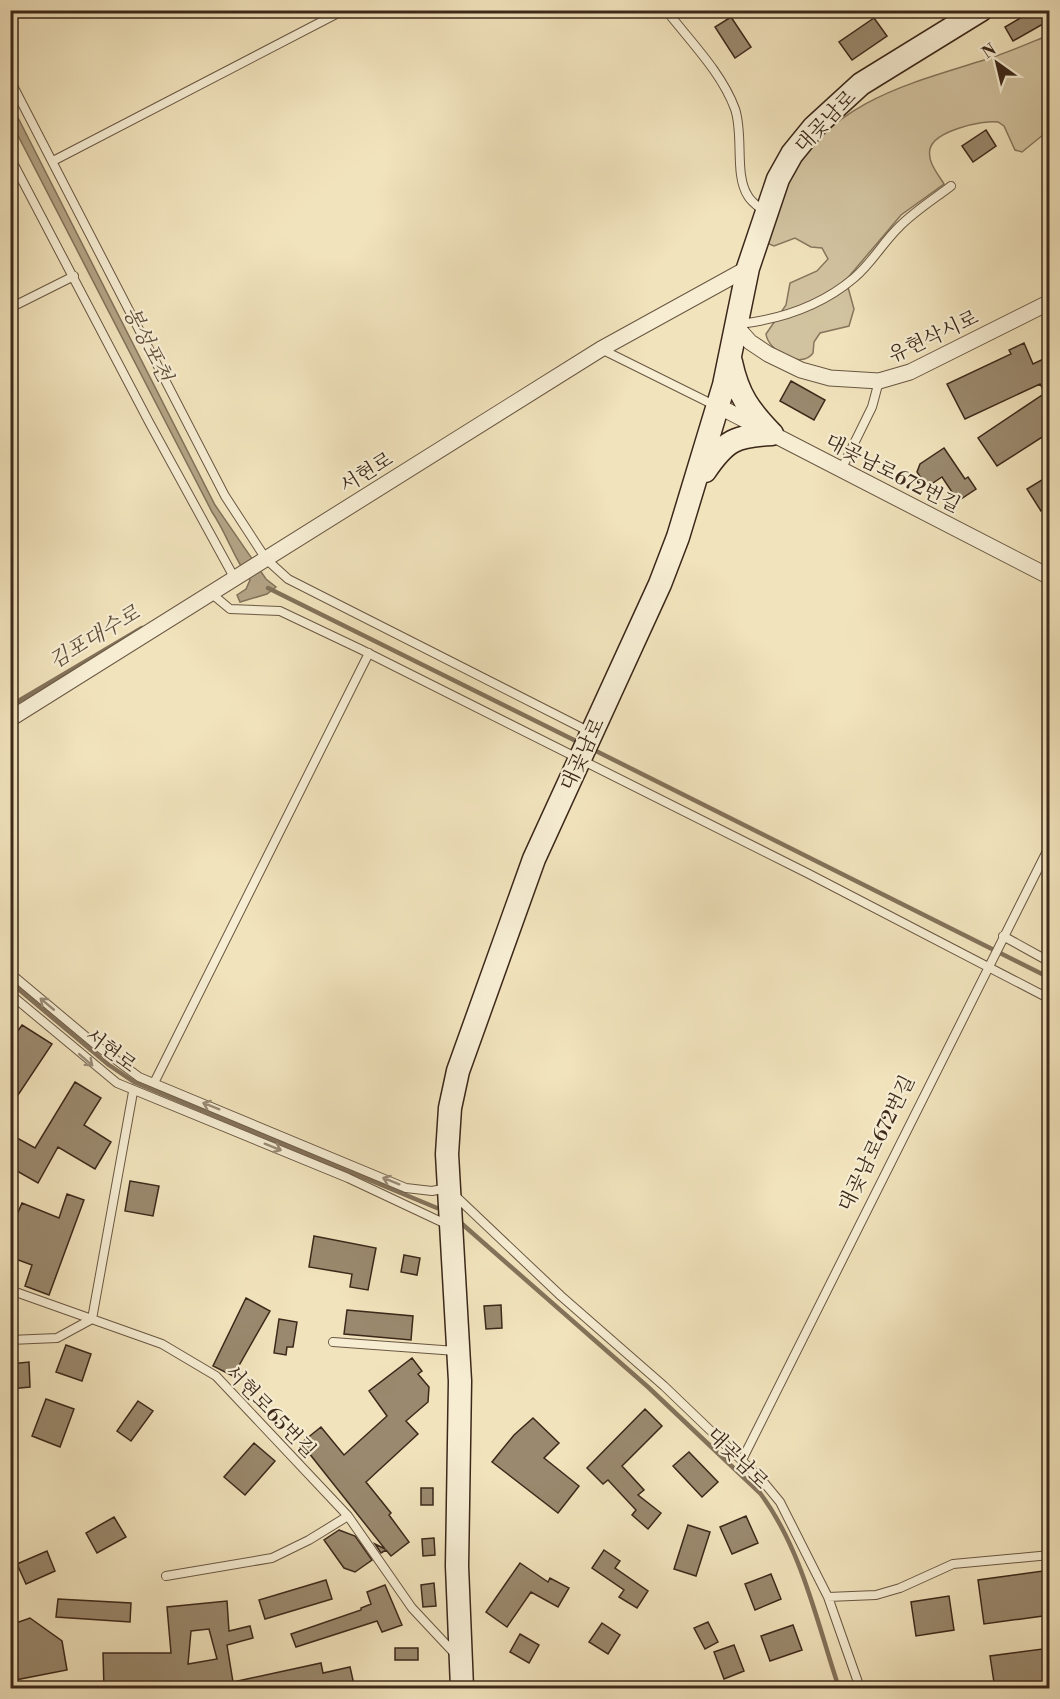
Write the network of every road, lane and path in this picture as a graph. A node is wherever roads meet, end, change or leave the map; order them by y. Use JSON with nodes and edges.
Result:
{"nodes":[{"id":1,"x":344,"y":10,"type":"edge"},
{"id":2,"x":666,"y":10,"type":"edge"},
{"id":3,"x":981,"y":10,"type":"edge"},
{"id":4,"x":10,"y":80,"type":"edge"},
{"id":5,"x":10,"y":156,"type":"edge"},
{"id":6,"x":53,"y":160,"type":"junction"},
{"id":7,"x":951,"y":186,"type":"dead end"},
{"id":8,"x":765,"y":213,"type":"junction"},
{"id":9,"x":747,"y":268,"type":"junction"},
{"id":10,"x":74,"y":276,"type":"junction"},
{"id":11,"x":1050,"y":302,"type":"edge"},
{"id":12,"x":10,"y":308,"type":"edge"},
{"id":13,"x":735,"y":324,"type":"junction"},
{"id":14,"x":602,"y":349,"type":"junction"},
{"id":15,"x":729,"y":355,"type":"junction"},
{"id":16,"x":879,"y":381,"type":"junction"},
{"id":17,"x":718,"y":406,"type":"junction"},
{"id":18,"x":772,"y":434,"type":"junction"},
{"id":19,"x":841,"y":470,"type":"junction"},
{"id":20,"x":695,"y":488,"type":"junction"},
{"id":21,"x":264,"y":561,"type":"junction"},
{"id":22,"x":1050,"y":577,"type":"edge"},
{"id":23,"x":235,"y":579,"type":"junction"},
{"id":24,"x":212,"y":594,"type":"junction"},
{"id":25,"x":369,"y":653,"type":"junction"},
{"id":26,"x":10,"y":719,"type":"edge"},
{"id":27,"x":585,"y":746,"type":"junction"},
{"id":28,"x":1050,"y":845,"type":"edge"},
{"id":29,"x":1001,"y":940,"type":"junction"},
{"id":30,"x":1050,"y":962,"type":"edge"},
{"id":31,"x":988,"y":964,"type":"junction"},
{"id":32,"x":10,"y":973,"type":"edge"},
{"id":33,"x":10,"y":994,"type":"edge"},
{"id":34,"x":1050,"y":999,"type":"edge"},
{"id":35,"x":154,"y":1083,"type":"junction"},
{"id":36,"x":133,"y":1092,"type":"junction"},
{"id":37,"x":447,"y":1188,"type":"junction"},
{"id":38,"x":450,"y":1226,"type":"junction"},
{"id":39,"x":10,"y":1290,"type":"edge"},
{"id":40,"x":92,"y":1318,"type":"junction"},
{"id":41,"x":10,"y":1340,"type":"edge"},
{"id":42,"x":333,"y":1342,"type":"dead end"},
{"id":43,"x":457,"y":1351,"type":"junction"},
{"id":44,"x":742,"y":1460,"type":"junction"},
{"id":45,"x":348,"y":1516,"type":"junction"},
{"id":46,"x":1050,"y":1555,"type":"edge"},
{"id":47,"x":166,"y":1576,"type":"dead end"},
{"id":48,"x":828,"y":1597,"type":"junction"},
{"id":49,"x":459,"y":1659,"type":"junction"},
{"id":50,"x":462,"y":1689,"type":"edge"},
{"id":51,"x":555,"y":1689,"type":"edge"},
{"id":52,"x":575,"y":1689,"type":"edge"},
{"id":53,"x":860,"y":1689,"type":"edge"}],
"edges":[{"from":1,"to":6,"type":"lane"},
{"from":2,"to":8,"type":"lane"},
{"from":3,"to":8,"type":"street","name":"대곶남로"},
{"from":4,"to":6,"type":"lane"},
{"from":5,"to":10,"type":"lane"},
{"from":6,"to":21,"type":"lane"},
{"from":7,"to":13,"type":"lane"},
{"from":8,"to":9,"type":"street","name":"대곶남로"},
{"from":9,"to":13,"type":"street","name":"대곶남로"},
{"from":9,"to":14,"type":"street","name":"서현로"},
{"from":10,"to":12,"type":"lane"},
{"from":10,"to":23,"type":"lane"},
{"from":11,"to":16,"type":"street","name":"유현삭시로"},
{"from":13,"to":15,"type":"street","name":"대곶남로"},
{"from":13,"to":16,"type":"street","name":"유현삭시로"},
{"from":14,"to":17,"type":"lane"},
{"from":14,"to":21,"type":"street","name":"서현로"},
{"from":15,"to":17,"type":"street","name":"대곶남로"},
{"from":15,"to":18,"type":"street"},
{"from":16,"to":19,"type":"lane"},
{"from":17,"to":18,"type":"street","name":"대곶남로672번길"},
{"from":17,"to":20,"type":"street","name":"대곶남로"},
{"from":18,"to":19,"type":"street","name":"대곶남로672번길"},
{"from":18,"to":20,"type":"street"},
{"from":19,"to":22,"type":"street","name":"대곶남로672번길"},
{"from":20,"to":27,"type":"street","name":"대곶남로"},
{"from":21,"to":23,"type":"street","name":"서현로"},
{"from":21,"to":27,"type":"lane"},
{"from":23,"to":24,"type":"street","name":"서현로"},
{"from":24,"to":25,"type":"lane"},
{"from":24,"to":26,"type":"street","name":"서현로"},
{"from":25,"to":27,"type":"lane"},
{"from":25,"to":35,"type":"lane"},
{"from":27,"to":31,"type":"lane"},
{"from":27,"to":37,"type":"street","name":"대곶남로"},
{"from":28,"to":29,"type":"lane","name":"대곶남로672번길"},
{"from":29,"to":30,"type":"lane"},
{"from":29,"to":31,"type":"lane","name":"대곶남로672번길"},
{"from":31,"to":34,"type":"lane"},
{"from":31,"to":44,"type":"lane","name":"대곶남로672번길"},
{"from":35,"to":32,"type":"lane","one_way":true},
{"from":33,"to":36,"type":"lane","name":"서현로","one_way":true},
{"from":37,"to":35,"type":"lane","one_way":true},
{"from":36,"to":38,"type":"lane","name":"서현로","one_way":true},
{"from":36,"to":40,"type":"lane"},
{"from":37,"to":38,"type":"street","name":"대곶남로"},
{"from":37,"to":44,"type":"lane","name":"대곶남로"},
{"from":38,"to":43,"type":"street","name":"대곶남로"},
{"from":39,"to":40,"type":"lane","name":"서현로65번길"},
{"from":40,"to":41,"type":"lane"},
{"from":40,"to":45,"type":"lane","name":"서현로65번길"},
{"from":42,"to":43,"type":"lane"},
{"from":43,"to":49,"type":"street","name":"대곶남로"},
{"from":44,"to":48,"type":"lane","name":"대곶남로"},
{"from":45,"to":47,"type":"lane"},
{"from":45,"to":49,"type":"lane","name":"서현로65번길"},
{"from":46,"to":48,"type":"lane"},
{"from":48,"to":53,"type":"lane","name":"대곶남로"},
{"from":49,"to":50,"type":"street","name":"대곶남로"},
{"from":51,"to":52,"type":"lane"}]}
